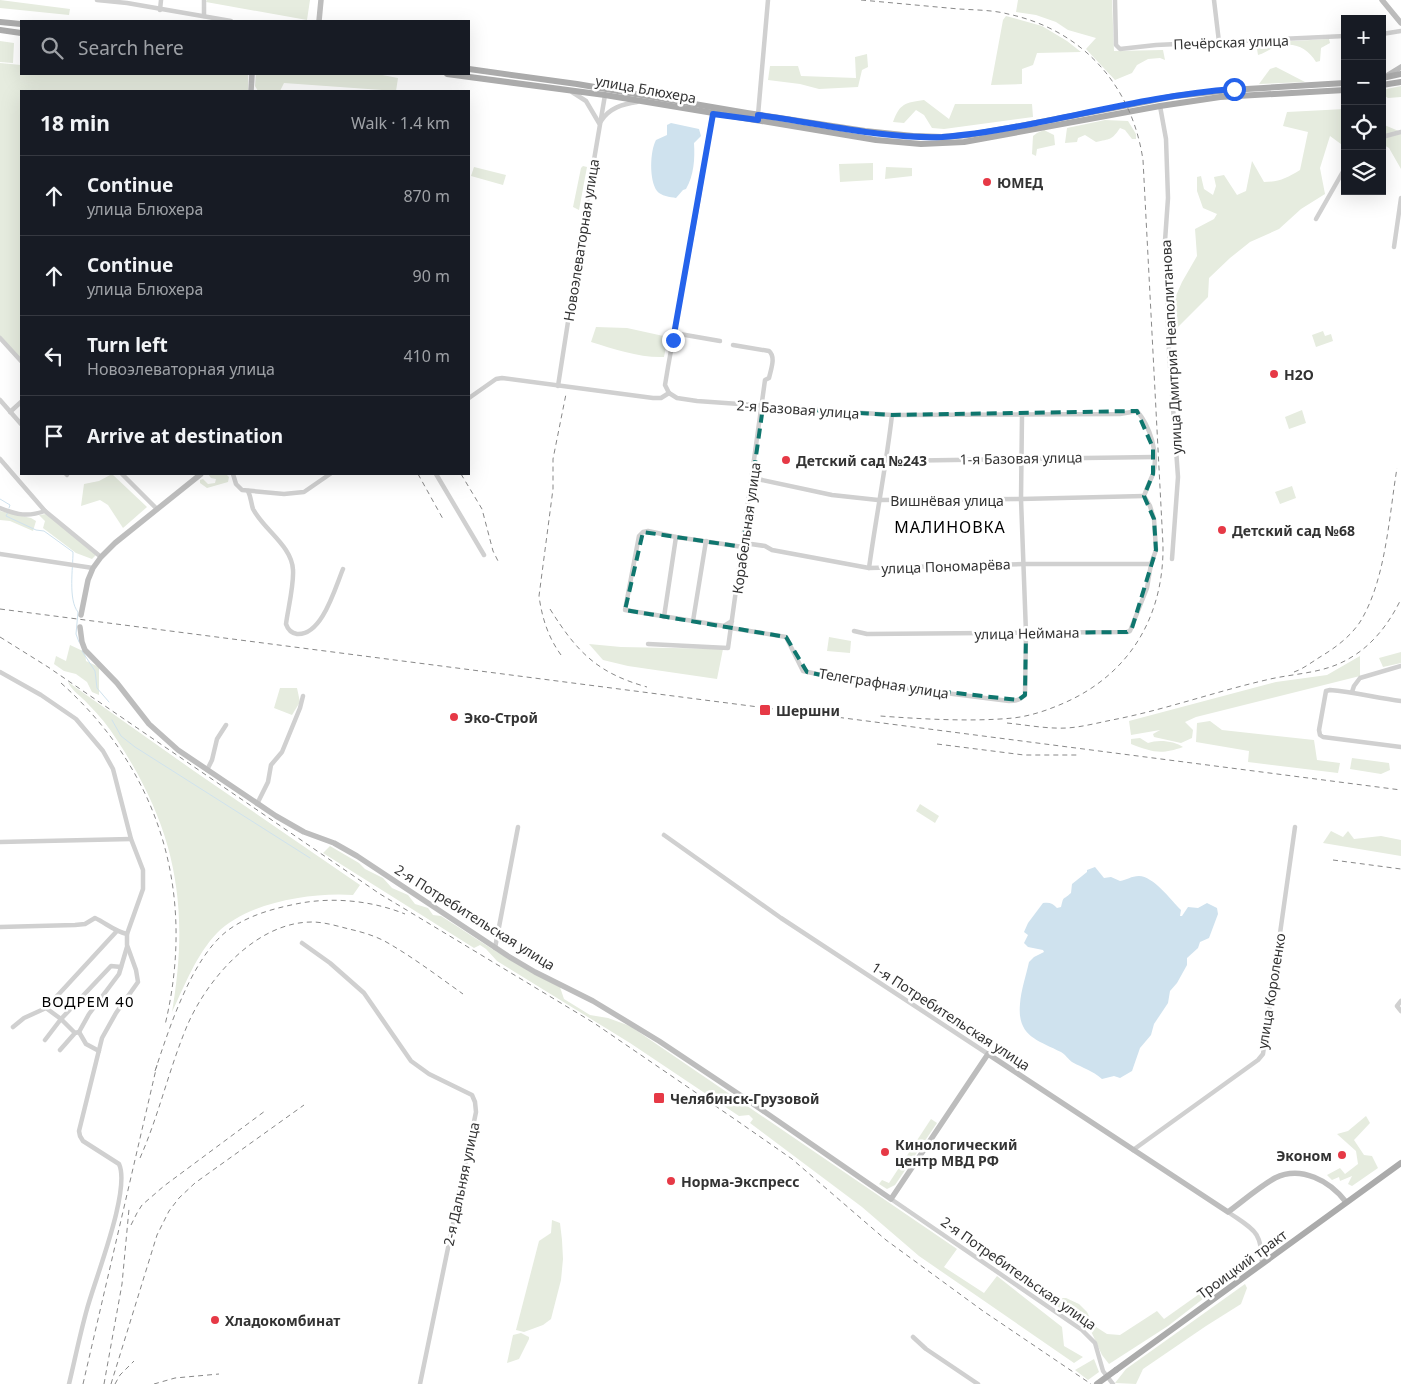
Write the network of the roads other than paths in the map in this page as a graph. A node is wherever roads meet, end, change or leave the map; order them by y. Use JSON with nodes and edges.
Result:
{"nodes":[{"id":1,"x":97,"y":0,"type":"edge"},
{"id":2,"x":119,"y":0,"type":"edge"},
{"id":3,"x":161,"y":0,"type":"edge"},
{"id":4,"x":204,"y":0,"type":"edge"},
{"id":5,"x":321,"y":0,"type":"edge"},
{"id":6,"x":768,"y":0,"type":"edge"},
{"id":7,"x":1115,"y":0,"type":"edge"},
{"id":8,"x":1214,"y":0,"type":"edge"},
{"id":9,"x":1382,"y":0,"type":"edge"},
{"id":10,"x":127,"y":3,"type":"junction"},
{"id":11,"x":160,"y":10,"type":"junction"},
{"id":12,"x":204,"y":16,"type":"junction"},
{"id":13,"x":226,"y":20,"type":"edge"},
{"id":14,"x":319,"y":20,"type":"edge"},
{"id":15,"x":0,"y":22,"type":"edge"},
{"id":16,"x":1401,"y":23,"type":"edge"},
{"id":17,"x":20,"y":24,"type":"edge"},
{"id":18,"x":0,"y":30,"type":"edge"},
{"id":19,"x":1401,"y":32,"type":"edge"},
{"id":20,"x":20,"y":33,"type":"edge"},
{"id":21,"x":1386,"y":34,"type":"edge"},
{"id":22,"x":1341,"y":36,"type":"edge"},
{"id":23,"x":1219,"y":42,"type":"junction"},
{"id":24,"x":1401,"y":67,"type":"edge"},
{"id":25,"x":470,"y":69,"type":"edge"},
{"id":26,"x":1401,"y":74,"type":"edge"},
{"id":27,"x":252,"y":75,"type":"edge"},
{"id":28,"x":455,"y":75,"type":"edge"},
{"id":29,"x":1386,"y":76,"type":"edge"},
{"id":30,"x":1386,"y":77,"type":"edge"},
{"id":31,"x":1401,"y":82,"type":"edge"},
{"id":32,"x":1341,"y":83,"type":"edge"},
{"id":33,"x":1386,"y":84,"type":"edge"},
{"id":34,"x":567,"y":89,"type":"junction"},
{"id":35,"x":251,"y":90,"type":"edge"},
{"id":36,"x":1341,"y":90,"type":"edge"},
{"id":37,"x":605,"y":95,"type":"junction"},
{"id":38,"x":644,"y":101,"type":"junction"},
{"id":39,"x":1160,"y":106,"type":"junction"},
{"id":40,"x":713,"y":110,"type":"junction"},
{"id":41,"x":758,"y":118,"type":"junction"},
{"id":42,"x":599,"y":125,"type":"junction"},
{"id":43,"x":1401,"y":132,"type":"edge"},
{"id":44,"x":1386,"y":136,"type":"edge"},
{"id":45,"x":1341,"y":175,"type":"edge"},
{"id":46,"x":1401,"y":198,"type":"edge"},
{"id":47,"x":1316,"y":219,"type":"dead end"},
{"id":48,"x":1394,"y":247,"type":"dead end"},
{"id":49,"x":674,"y":333,"type":"junction"},
{"id":50,"x":0,"y":338,"type":"edge"},
{"id":51,"x":720,"y":341,"type":"dead end"},
{"id":52,"x":733,"y":344,"type":"dead end"},
{"id":53,"x":20,"y":360,"type":"edge"},
{"id":54,"x":558,"y":386,"type":"junction"},
{"id":55,"x":669,"y":393,"type":"junction"},
{"id":56,"x":470,"y":397,"type":"edge"},
{"id":57,"x":0,"y":400,"type":"edge"},
{"id":58,"x":20,"y":403,"type":"edge"},
{"id":59,"x":763,"y":407,"type":"junction"},
{"id":60,"x":10,"y":412,"type":"junction"},
{"id":61,"x":892,"y":415,"type":"junction"},
{"id":62,"x":1022,"y":415,"type":"junction"},
{"id":63,"x":20,"y":423,"type":"edge"},
{"id":64,"x":1154,"y":456,"type":"junction"},
{"id":65,"x":1022,"y":458,"type":"junction"},
{"id":66,"x":0,"y":460,"type":"edge"},
{"id":67,"x":887,"y":461,"type":"junction"},
{"id":68,"x":123,"y":475,"type":"edge"},
{"id":69,"x":200,"y":475,"type":"edge"},
{"id":70,"x":233,"y":475,"type":"edge"},
{"id":71,"x":329,"y":475,"type":"edge"},
{"id":72,"x":437,"y":475,"type":"edge"},
{"id":73,"x":753,"y":478,"type":"junction"},
{"id":74,"x":248,"y":491,"type":"junction"},
{"id":75,"x":1144,"y":496,"type":"junction"},
{"id":76,"x":878,"y":500,"type":"junction"},
{"id":77,"x":1021,"y":500,"type":"junction"},
{"id":78,"x":0,"y":508,"type":"edge"},
{"id":79,"x":157,"y":509,"type":"junction"},
{"id":80,"x":45,"y":511,"type":"junction"},
{"id":81,"x":676,"y":537,"type":"junction"},
{"id":82,"x":706,"y":541,"type":"junction"},
{"id":83,"x":743,"y":545,"type":"junction"},
{"id":84,"x":0,"y":554,"type":"edge"},
{"id":85,"x":484,"y":555,"type":"dead end"},
{"id":86,"x":101,"y":557,"type":"junction"},
{"id":87,"x":1172,"y":559,"type":"dead end"},
{"id":88,"x":1024,"y":564,"type":"junction"},
{"id":89,"x":1151,"y":564,"type":"junction"},
{"id":90,"x":93,"y":568,"type":"junction"},
{"id":91,"x":869,"y":568,"type":"junction"},
{"id":92,"x":344,"y":570,"type":"dead end"},
{"id":93,"x":82,"y":614,"type":"dead end"},
{"id":94,"x":664,"y":617,"type":"junction"},
{"id":95,"x":693,"y":621,"type":"junction"},
{"id":96,"x":732,"y":621,"type":"junction"},
{"id":97,"x":80,"y":627,"type":"dead end"},
{"id":98,"x":731,"y":628,"type":"junction"},
{"id":99,"x":854,"y":631,"type":"dead end"},
{"id":100,"x":1026,"y":633,"type":"junction"},
{"id":101,"x":648,"y":644,"type":"dead end"},
{"id":102,"x":1401,"y":666,"type":"edge"},
{"id":103,"x":0,"y":672,"type":"edge"},
{"id":104,"x":1352,"y":692,"type":"junction"},
{"id":105,"x":303,"y":696,"type":"dead end"},
{"id":106,"x":1401,"y":701,"type":"edge"},
{"id":107,"x":226,"y":725,"type":"dead end"},
{"id":108,"x":1401,"y":747,"type":"edge"},
{"id":109,"x":207,"y":770,"type":"junction"},
{"id":110,"x":257,"y":804,"type":"junction"},
{"id":111,"x":1295,"y":826,"type":"dead end"},
{"id":112,"x":518,"y":827,"type":"dead end"},
{"id":113,"x":664,"y":835,"type":"dead end"},
{"id":114,"x":131,"y":839,"type":"junction"},
{"id":115,"x":0,"y":842,"type":"edge"},
{"id":116,"x":0,"y":927,"type":"edge"},
{"id":117,"x":116,"y":932,"type":"junction"},
{"id":118,"x":127,"y":934,"type":"junction"},
{"id":119,"x":302,"y":943,"type":"dead end"},
{"id":120,"x":128,"y":945,"type":"junction"},
{"id":121,"x":495,"y":948,"type":"junction"},
{"id":122,"x":121,"y":967,"type":"junction"},
{"id":123,"x":1401,"y":1001,"type":"edge"},
{"id":124,"x":46,"y":1008,"type":"junction"},
{"id":125,"x":1401,"y":1011,"type":"edge"},
{"id":126,"x":61,"y":1019,"type":"junction"},
{"id":127,"x":13,"y":1027,"type":"dead end"},
{"id":128,"x":77,"y":1032,"type":"junction"},
{"id":129,"x":45,"y":1040,"type":"dead end"},
{"id":130,"x":60,"y":1050,"type":"dead end"},
{"id":131,"x":99,"y":1051,"type":"junction"},
{"id":132,"x":988,"y":1054,"type":"junction"},
{"id":133,"x":1133,"y":1150,"type":"junction"},
{"id":134,"x":1401,"y":1163,"type":"edge"},
{"id":135,"x":891,"y":1199,"type":"junction"},
{"id":136,"x":1346,"y":1202,"type":"junction"},
{"id":137,"x":1228,"y":1212,"type":"junction"},
{"id":138,"x":1262,"y":1264,"type":"junction"},
{"id":139,"x":913,"y":1337,"type":"dead end"},
{"id":140,"x":69,"y":1384,"type":"edge"},
{"id":141,"x":420,"y":1384,"type":"edge"},
{"id":142,"x":978,"y":1384,"type":"edge"},
{"id":143,"x":1097,"y":1384,"type":"edge"},
{"id":144,"x":1113,"y":1384,"type":"edge"}],
"edges":[{"from":1,"to":10,"type":"street"},
{"from":2,"to":10,"type":"street"},
{"from":3,"to":11,"type":"street"},
{"from":4,"to":12,"type":"street"},
{"from":5,"to":14,"type":"street"},
{"from":6,"to":41,"type":"street"},
{"from":7,"to":23,"type":"street","name":"Печёрская улица"},
{"from":8,"to":23,"type":"street"},
{"from":9,"to":16,"type":"street"},
{"from":10,"to":11,"type":"street"},
{"from":11,"to":12,"type":"street"},
{"from":12,"to":13,"type":"street"},
{"from":15,"to":17,"type":"main road"},
{"from":18,"to":20,"type":"main road"},
{"from":19,"to":21,"type":"street"},
{"from":22,"to":23,"type":"street","name":"Печёрская улица"},
{"from":24,"to":29,"type":"street"},
{"from":25,"to":40,"type":"main road","name":"улица Блюхера"},
{"from":26,"to":30,"type":"main road"},
{"from":27,"to":35,"type":"street"},
{"from":28,"to":34,"type":"main road","name":"улица Блюхера"},
{"from":31,"to":33,"type":"main road"},
{"from":32,"to":41,"type":"main road","name":"улица Блюхера"},
{"from":34,"to":37,"type":"main road","name":"улица Блюхера"},
{"from":34,"to":42,"type":"street"},
{"from":36,"to":39,"type":"main road","name":"улица Блюхера"},
{"from":37,"to":38,"type":"main road","name":"улица Блюхера"},
{"from":37,"to":42,"type":"street","name":"Новоэлеваторная улица"},
{"from":38,"to":40,"type":"main road","name":"улица Блюхера"},
{"from":38,"to":42,"type":"street"},
{"from":39,"to":41,"type":"main road","name":"улица Блюхера"},
{"from":39,"to":87,"type":"street","name":"улица Дмитрия Неаполитанова"},
{"from":40,"to":41,"type":"main road","name":"улица Блюхера"},
{"from":40,"to":49,"type":"street"},
{"from":42,"to":54,"type":"street","name":"Новоэлеваторная улица"},
{"from":43,"to":44,"type":"street"},
{"from":45,"to":47,"type":"street"},
{"from":46,"to":48,"type":"street"},
{"from":49,"to":51,"type":"street"},
{"from":49,"to":55,"type":"street"},
{"from":50,"to":53,"type":"street"},
{"from":52,"to":59,"type":"street","name":"Корабельная улица"},
{"from":54,"to":55,"type":"street","name":"2-я Базовая улица"},
{"from":54,"to":56,"type":"street","name":"2-я Базовая улица"},
{"from":55,"to":59,"type":"street","name":"2-я Базовая улица"},
{"from":57,"to":60,"type":"street"},
{"from":58,"to":60,"type":"street"},
{"from":59,"to":61,"type":"street","name":"2-я Базовая улица"},
{"from":59,"to":73,"type":"street","name":"Корабельная улица"},
{"from":60,"to":63,"type":"street"},
{"from":61,"to":62,"type":"street","name":"2-я Базовая улица"},
{"from":61,"to":67,"type":"street"},
{"from":62,"to":64,"type":"street","name":"2-я Базовая улица"},
{"from":62,"to":65,"type":"street"},
{"from":64,"to":65,"type":"street","name":"1-я Базовая улица"},
{"from":64,"to":75,"type":"street"},
{"from":65,"to":67,"type":"street","name":"1-я Базовая улица"},
{"from":65,"to":77,"type":"street"},
{"from":66,"to":80,"type":"street"},
{"from":67,"to":76,"type":"street"},
{"from":68,"to":79,"type":"street"},
{"from":69,"to":79,"type":"street"},
{"from":70,"to":74,"type":"street"},
{"from":71,"to":74,"type":"street"},
{"from":72,"to":85,"type":"street"},
{"from":73,"to":76,"type":"street","name":"Вишнёвая улица"},
{"from":73,"to":83,"type":"street","name":"Корабельная улица"},
{"from":74,"to":92,"type":"street"},
{"from":75,"to":77,"type":"street","name":"Вишнёвая улица"},
{"from":75,"to":89,"type":"street"},
{"from":76,"to":77,"type":"street","name":"Вишнёвая улица"},
{"from":76,"to":91,"type":"street"},
{"from":77,"to":88,"type":"street"},
{"from":78,"to":80,"type":"street"},
{"from":79,"to":86,"type":"street"},
{"from":80,"to":86,"type":"street"},
{"from":81,"to":82,"type":"street","name":"улица Пономарёва"},
{"from":81,"to":94,"type":"street"},
{"from":81,"to":94,"type":"street","name":"улица Пономарёва"},
{"from":82,"to":83,"type":"street","name":"улица Пономарёва"},
{"from":82,"to":95,"type":"street"},
{"from":83,"to":91,"type":"street","name":"улица Пономарёва"},
{"from":83,"to":96,"type":"street","name":"Корабельная улица"},
{"from":84,"to":90,"type":"street"},
{"from":86,"to":90,"type":"street"},
{"from":88,"to":89,"type":"street","name":"улица Пономарёва"},
{"from":88,"to":91,"type":"street","name":"улица Пономарёва"},
{"from":88,"to":100,"type":"street"},
{"from":89,"to":100,"type":"street","name":"улица Неймана"},
{"from":90,"to":93,"type":"street"},
{"from":94,"to":95,"type":"street"},
{"from":95,"to":96,"type":"street"},
{"from":96,"to":98,"type":"street","name":"Корабельная улица"},
{"from":97,"to":109,"type":"street","name":"2-я Потребительская улица"},
{"from":98,"to":100,"type":"street","name":"Телеграфная улица"},
{"from":98,"to":101,"type":"street","name":"Корабельная улица"},
{"from":99,"to":100,"type":"street","name":"улица Неймана"},
{"from":102,"to":104,"type":"street"},
{"from":103,"to":114,"type":"street"},
{"from":104,"to":106,"type":"street"},
{"from":104,"to":108,"type":"street"},
{"from":105,"to":110,"type":"street"},
{"from":107,"to":109,"type":"street"},
{"from":109,"to":110,"type":"street","name":"2-я Потребительская улица"},
{"from":110,"to":121,"type":"street","name":"2-я Потребительская улица"},
{"from":111,"to":133,"type":"street","name":"улица Короленко"},
{"from":112,"to":121,"type":"street"},
{"from":113,"to":132,"type":"street","name":"1-я Потребительская улица"},
{"from":114,"to":115,"type":"street"},
{"from":114,"to":118,"type":"street"},
{"from":116,"to":117,"type":"street"},
{"from":117,"to":118,"type":"street"},
{"from":117,"to":124,"type":"street"},
{"from":118,"to":120,"type":"street"},
{"from":119,"to":141,"type":"street","name":"2-я Дальняя улица"},
{"from":120,"to":122,"type":"street"},
{"from":120,"to":131,"type":"street"},
{"from":121,"to":135,"type":"street","name":"2-я Потребительская улица"},
{"from":122,"to":126,"type":"street"},
{"from":122,"to":128,"type":"street"},
{"from":123,"to":125,"type":"street"},
{"from":124,"to":126,"type":"street"},
{"from":124,"to":127,"type":"street"},
{"from":126,"to":128,"type":"street"},
{"from":126,"to":129,"type":"street"},
{"from":128,"to":130,"type":"street"},
{"from":128,"to":131,"type":"street"},
{"from":131,"to":140,"type":"street"},
{"from":132,"to":133,"type":"street","name":"1-я Потребительская улица"},
{"from":132,"to":135,"type":"street"},
{"from":133,"to":137,"type":"street","name":"1-я Потребительская улица"},
{"from":134,"to":136,"type":"main road","name":"Троицкий тракт"},
{"from":135,"to":144,"type":"street","name":"2-я Потребительская улица"},
{"from":136,"to":137,"type":"street"},
{"from":136,"to":138,"type":"main road","name":"Троицкий тракт"},
{"from":137,"to":138,"type":"street","name":"1-я Потребительская улица"},
{"from":138,"to":143,"type":"main road","name":"Троицкий тракт","bridge":true},
{"from":139,"to":142,"type":"street"}]}
